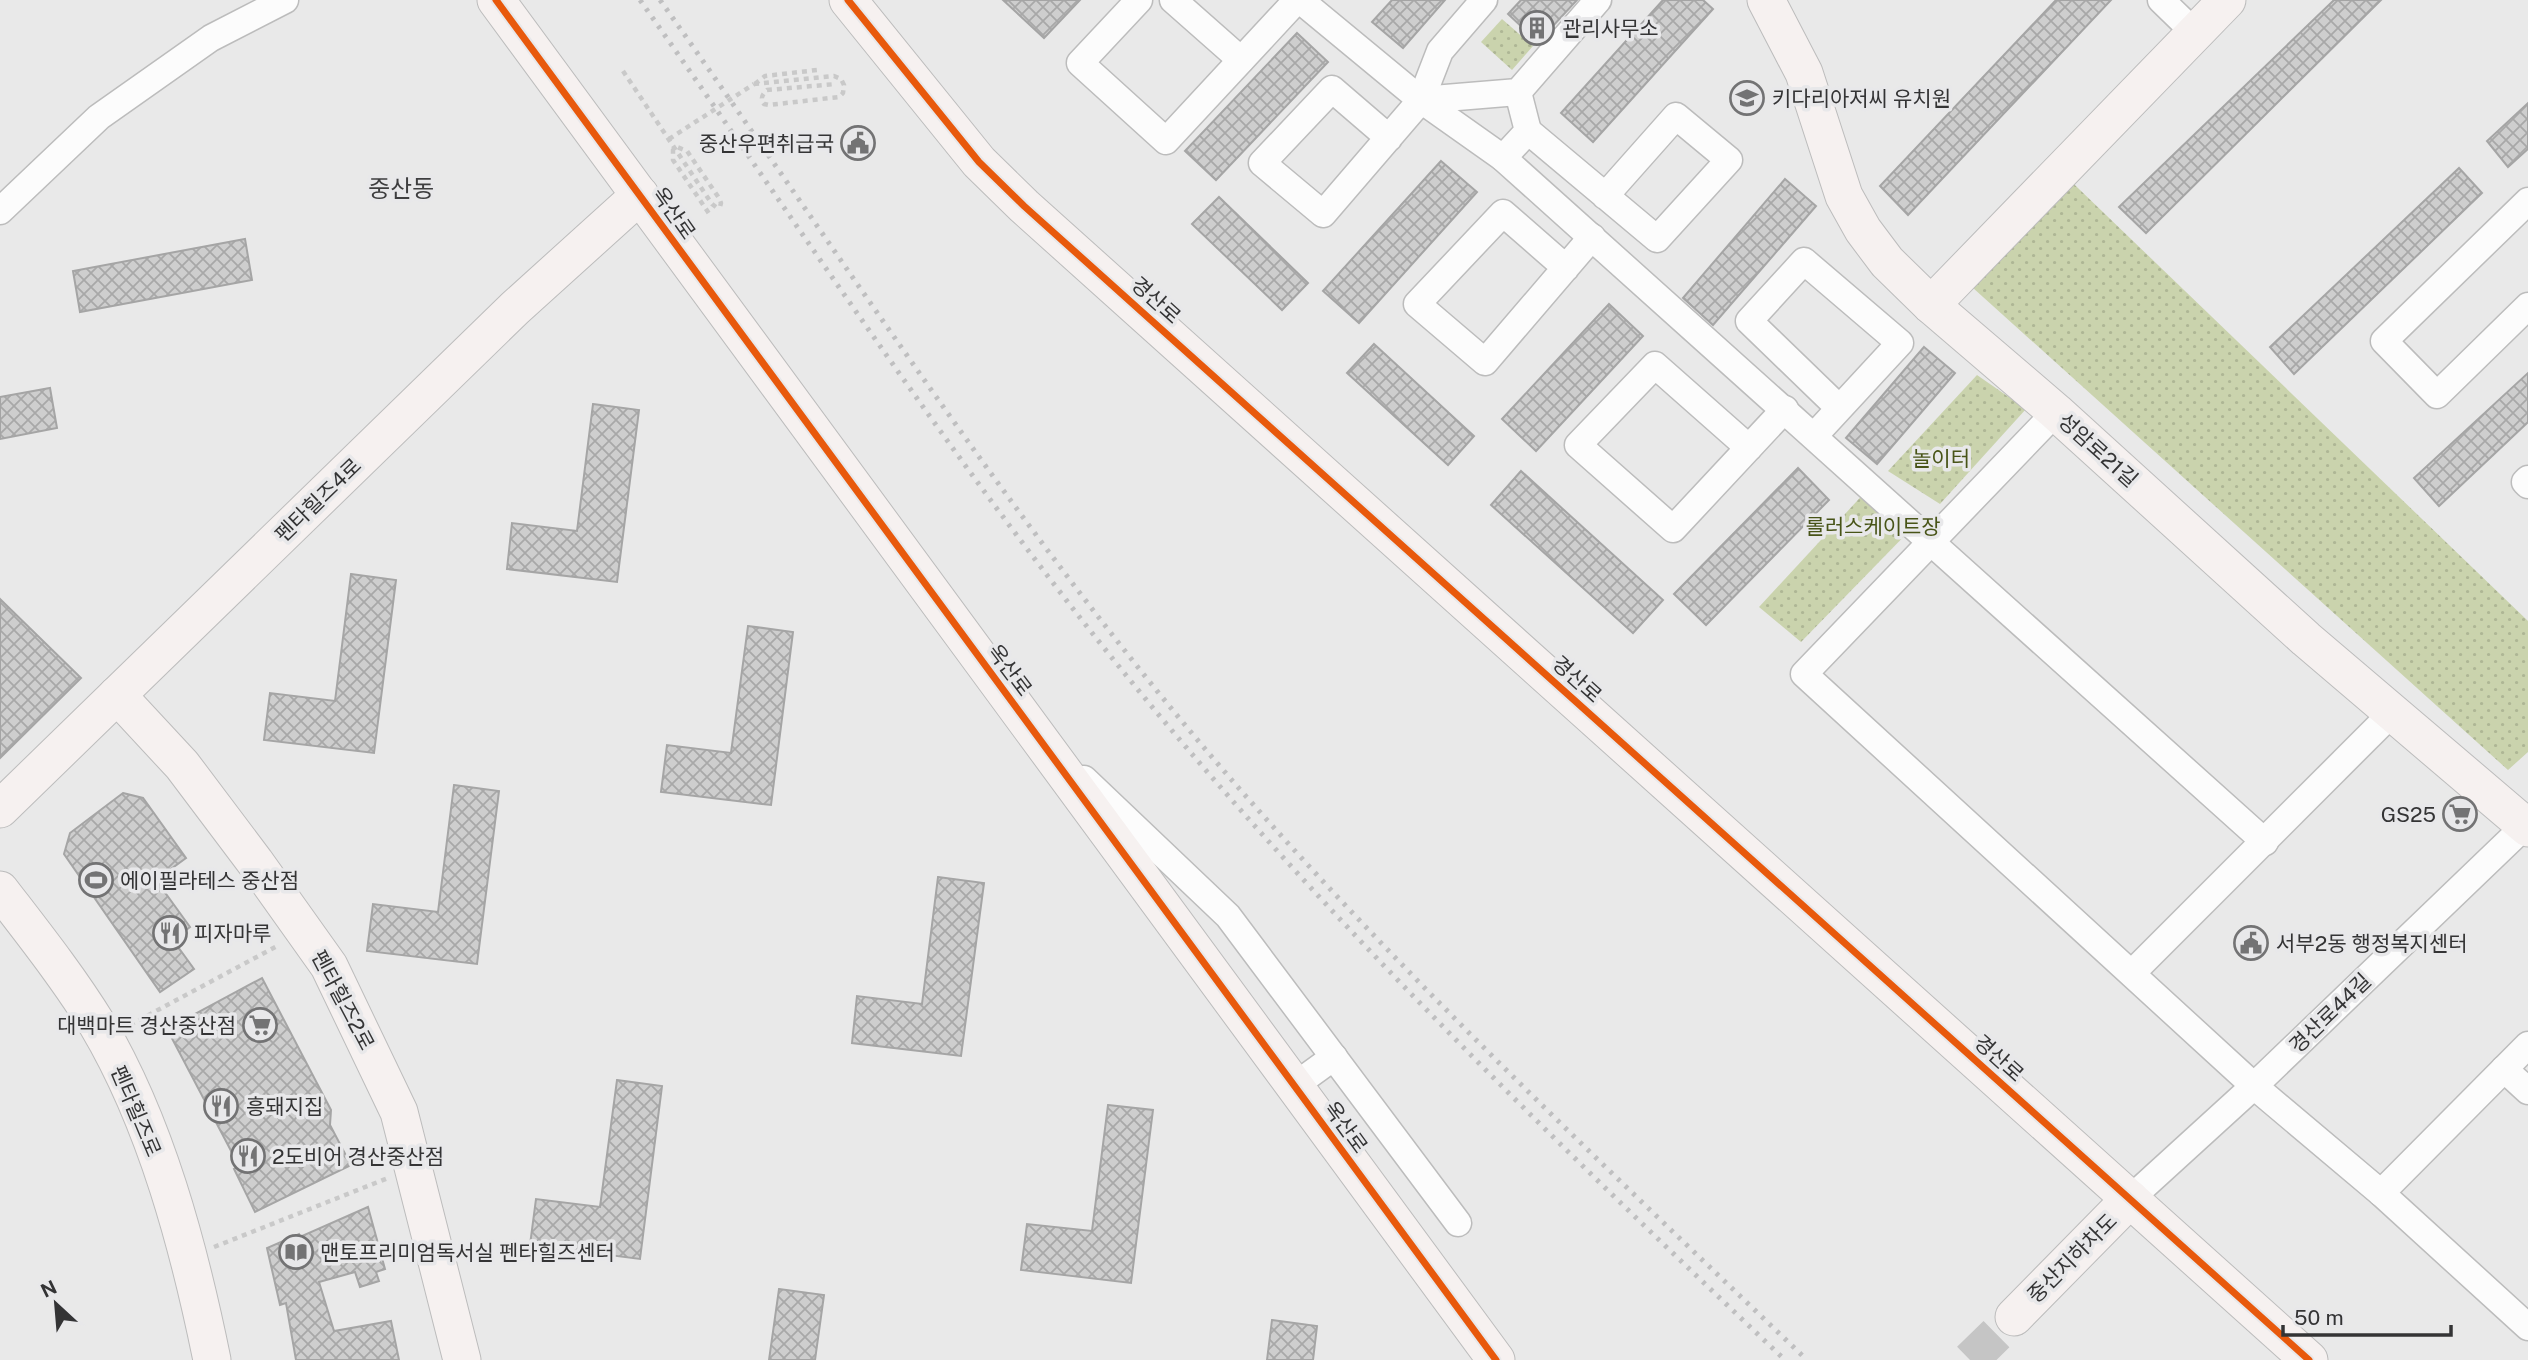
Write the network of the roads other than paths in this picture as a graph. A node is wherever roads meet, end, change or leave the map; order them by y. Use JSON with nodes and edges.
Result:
{"nodes":[{"id":1,"x":285,"y":0,"type":"edge"},
{"id":2,"x":496,"y":0,"type":"edge"},
{"id":3,"x":848,"y":0,"type":"edge"},
{"id":4,"x":1139,"y":0,"type":"edge"},
{"id":5,"x":1173,"y":0,"type":"edge"},
{"id":6,"x":1299,"y":0,"type":"edge"},
{"id":7,"x":1484,"y":0,"type":"edge"},
{"id":8,"x":1598,"y":0,"type":"edge"},
{"id":9,"x":1766,"y":0,"type":"edge"},
{"id":10,"x":2161,"y":0,"type":"edge"},
{"id":11,"x":2227,"y":0,"type":"edge"},
{"id":12,"x":2195,"y":33,"type":"junction"},
{"id":13,"x":1241,"y":60,"type":"junction"},
{"id":14,"x":1518,"y":92,"type":"junction"},
{"id":15,"x":1421,"y":100,"type":"junction"},
{"id":16,"x":1528,"y":131,"type":"junction"},
{"id":17,"x":1389,"y":138,"type":"junction"},
{"id":18,"x":1503,"y":158,"type":"junction"},
{"id":19,"x":640,"y":195,"type":"junction"},
{"id":20,"x":1605,"y":196,"type":"junction"},
{"id":21,"x":0,"y":211,"type":"edge"},
{"id":22,"x":2525,"y":211,"type":"edge"},
{"id":23,"x":1592,"y":237,"type":"junction"},
{"id":24,"x":1566,"y":268,"type":"junction"},
{"id":25,"x":1931,"y":305,"type":"junction"},
{"id":26,"x":2528,"y":306,"type":"edge"},
{"id":27,"x":1839,"y":408,"type":"junction"},
{"id":28,"x":1785,"y":410,"type":"junction"},
{"id":29,"x":2056,"y":412,"type":"junction"},
{"id":30,"x":1814,"y":436,"type":"junction"},
{"id":31,"x":1749,"y":448,"type":"junction"},
{"id":32,"x":2528,"y":479,"type":"edge"},
{"id":33,"x":2528,"y":485,"type":"edge"},
{"id":34,"x":1932,"y":541,"type":"junction"},
{"id":35,"x":117,"y":695,"type":"junction"},
{"id":36,"x":2393,"y":712,"type":"junction"},
{"id":37,"x":1034,"y":732,"type":"junction"},
{"id":38,"x":0,"y":809,"type":"edge"},
{"id":39,"x":2527,"y":825,"type":"edge"},
{"id":40,"x":2265,"y":842,"type":"junction"},
{"id":41,"x":0,"y":890,"type":"edge"},
{"id":42,"x":2132,"y":972,"type":"junction"},
{"id":43,"x":2528,"y":1045,"type":"edge"},
{"id":44,"x":1334,"y":1057,"type":"junction"},
{"id":45,"x":2504,"y":1069,"type":"junction"},
{"id":46,"x":1294,"y":1086,"type":"junction"},
{"id":47,"x":2254,"y":1086,"type":"junction"},
{"id":48,"x":2528,"y":1091,"type":"edge"},
{"id":49,"x":2381,"y":1193,"type":"junction"},
{"id":50,"x":2130,"y":1199,"type":"junction"},
{"id":51,"x":1458,"y":1223,"type":"dead end"},
{"id":52,"x":2014,"y":1317,"type":"tunnel mouth"},
{"id":53,"x":2528,"y":1327,"type":"edge"},
{"id":54,"x":212,"y":1360,"type":"edge"},
{"id":55,"x":463,"y":1360,"type":"edge"},
{"id":56,"x":1496,"y":1360,"type":"edge"},
{"id":57,"x":2309,"y":1360,"type":"edge"}],
"edges":[{"from":1,"to":21,"type":"street"},
{"from":2,"to":19,"type":"street","name":"옥산로"},
{"from":3,"to":50,"type":"street","name":"경산로"},
{"from":4,"to":13,"type":"street"},
{"from":5,"to":13,"type":"street"},
{"from":6,"to":13,"type":"street"},
{"from":6,"to":15,"type":"street"},
{"from":7,"to":15,"type":"street"},
{"from":8,"to":14,"type":"street"},
{"from":9,"to":25,"type":"street","name":"성암로21길"},
{"from":10,"to":12,"type":"street"},
{"from":11,"to":12,"type":"street"},
{"from":12,"to":25,"type":"street"},
{"from":14,"to":15,"type":"street"},
{"from":14,"to":16,"type":"street"},
{"from":15,"to":17,"type":"street"},
{"from":15,"to":18,"type":"street"},
{"from":16,"to":18,"type":"street"},
{"from":16,"to":20,"type":"street"},
{"from":17,"to":17,"type":"street"},
{"from":18,"to":23,"type":"street"},
{"from":19,"to":35,"type":"street","name":"펜타힐즈4로"},
{"from":19,"to":37,"type":"street","name":"옥산로"},
{"from":20,"to":20,"type":"street"},
{"from":22,"to":26,"type":"street"},
{"from":23,"to":24,"type":"street"},
{"from":23,"to":28,"type":"street"},
{"from":24,"to":24,"type":"street"},
{"from":25,"to":29,"type":"street","name":"성암로21길"},
{"from":27,"to":27,"type":"street"},
{"from":27,"to":30,"type":"street"},
{"from":28,"to":30,"type":"street"},
{"from":28,"to":31,"type":"street"},
{"from":29,"to":34,"type":"street"},
{"from":29,"to":36,"type":"street","name":"성암로21길"},
{"from":30,"to":34,"type":"street"},
{"from":31,"to":31,"type":"street"},
{"from":32,"to":33,"type":"street"},
{"from":34,"to":40,"type":"street"},
{"from":34,"to":42,"type":"street"},
{"from":35,"to":38,"type":"street","name":"펜타힐즈4로"},
{"from":35,"to":55,"type":"street","name":"펜타힐즈2로"},
{"from":36,"to":39,"type":"street","name":"성암로21길"},
{"from":36,"to":40,"type":"street"},
{"from":37,"to":44,"type":"street"},
{"from":37,"to":46,"type":"street","name":"옥산로"},
{"from":39,"to":47,"type":"street","name":"경산로44길"},
{"from":40,"to":42,"type":"street"},
{"from":41,"to":54,"type":"street","name":"펜타힐즈로"},
{"from":42,"to":47,"type":"street"},
{"from":43,"to":45,"type":"street"},
{"from":44,"to":46,"type":"street"},
{"from":44,"to":51,"type":"street"},
{"from":45,"to":48,"type":"street"},
{"from":45,"to":49,"type":"street"},
{"from":46,"to":56,"type":"street","name":"옥산로"},
{"from":47,"to":49,"type":"street"},
{"from":47,"to":50,"type":"street","name":"경산로44길"},
{"from":49,"to":53,"type":"street"},
{"from":50,"to":52,"type":"street","name":"중산지하차도"},
{"from":50,"to":57,"type":"street","name":"경산로"}]}
